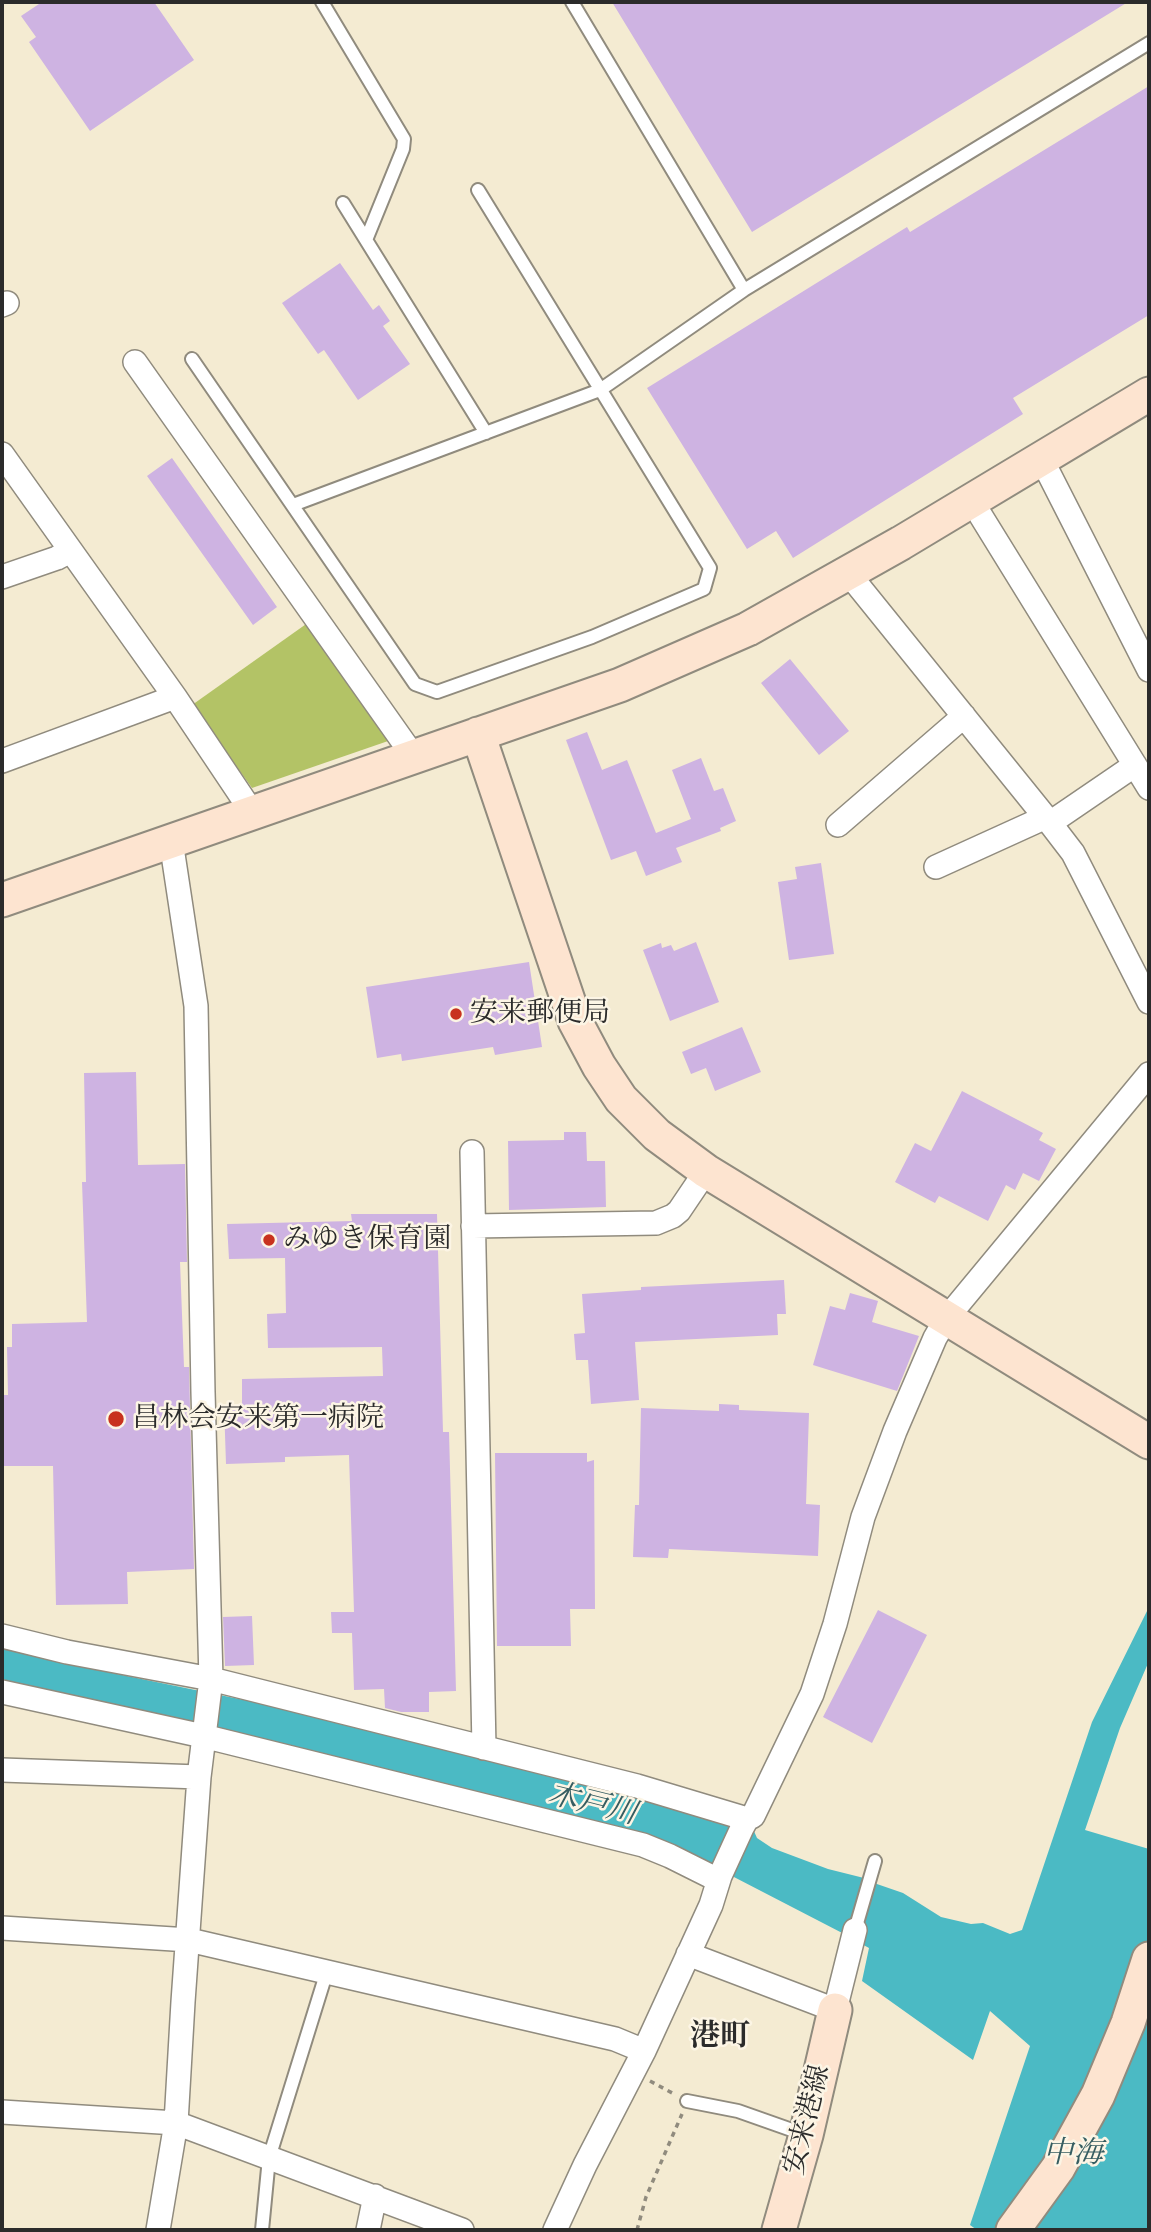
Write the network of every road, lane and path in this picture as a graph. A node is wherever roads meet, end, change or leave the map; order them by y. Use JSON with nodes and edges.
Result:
{"nodes":[{"id":1,"x":322,"y":2,"type":"edge"},
{"id":2,"x":572,"y":2,"type":"edge"},
{"id":3,"x":1149,"y":43,"type":"edge"},
{"id":4,"x":478,"y":190,"type":"dead end"},
{"id":5,"x":343,"y":204,"type":"dead end"},
{"id":6,"x":366,"y":240,"type":"junction"},
{"id":7,"x":744,"y":290,"type":"junction"},
{"id":8,"x":192,"y":359,"type":"dead end"},
{"id":9,"x":135,"y":362,"type":"dead end"},
{"id":10,"x":600,"y":390,"type":"junction"},
{"id":11,"x":1149,"y":394,"type":"edge"},
{"id":12,"x":486,"y":433,"type":"junction"},
{"id":13,"x":2,"y":454,"type":"edge"},
{"id":14,"x":1042,"y":460,"type":"junction"},
{"id":15,"x":293,"y":505,"type":"junction"},
{"id":16,"x":981,"y":516,"type":"dead end"},
{"id":17,"x":70,"y":551,"type":"junction"},
{"id":18,"x":848,"y":573,"type":"junction"},
{"id":19,"x":2,"y":578,"type":"edge"},
{"id":20,"x":1149,"y":670,"type":"edge"},
{"id":21,"x":175,"y":697,"type":"junction"},
{"id":22,"x":964,"y":716,"type":"junction"},
{"id":23,"x":478,"y":734,"type":"junction"},
{"id":24,"x":414,"y":757,"type":"junction"},
{"id":25,"x":2,"y":761,"type":"edge"},
{"id":26,"x":1135,"y":765,"type":"junction"},
{"id":27,"x":1149,"y":788,"type":"edge"},
{"id":28,"x":251,"y":812,"type":"junction"},
{"id":29,"x":1048,"y":820,"type":"junction"},
{"id":30,"x":838,"y":825,"type":"dead end"},
{"id":31,"x":171,"y":841,"type":"junction"},
{"id":32,"x":936,"y":867,"type":"dead end"},
{"id":33,"x":2,"y":900,"type":"edge"},
{"id":34,"x":1149,"y":1002,"type":"edge"},
{"id":35,"x":1149,"y":1074,"type":"edge"},
{"id":36,"x":472,"y":1152,"type":"dead end"},
{"id":37,"x":706,"y":1171,"type":"junction"},
{"id":38,"x":473,"y":1227,"type":"junction"},
{"id":39,"x":946,"y":1319,"type":"junction"},
{"id":40,"x":1149,"y":1442,"type":"edge"},
{"id":41,"x":2,"y":1636,"type":"edge"},
{"id":42,"x":210,"y":1683,"type":"junction"},
{"id":43,"x":2,"y":1692,"type":"edge"},
{"id":44,"x":203,"y":1734,"type":"junction"},
{"id":45,"x":484,"y":1748,"type":"junction"},
{"id":46,"x":2,"y":1769,"type":"edge"},
{"id":47,"x":200,"y":1777,"type":"junction"},
{"id":48,"x":745,"y":1823,"type":"junction"},
{"id":49,"x":874,"y":1866,"type":"dead end"},
{"id":50,"x":719,"y":1878,"type":"junction"},
{"id":51,"x":2,"y":1928,"type":"edge"},
{"id":52,"x":855,"y":1930,"type":"joint"},
{"id":53,"x":189,"y":1940,"type":"junction"},
{"id":54,"x":688,"y":1954,"type":"junction"},
{"id":55,"x":1149,"y":1959,"type":"edge"},
{"id":56,"x":327,"y":1971,"type":"junction"},
{"id":57,"x":835,"y":2010,"type":"junction"},
{"id":58,"x":638,"y":2061,"type":"junction"},
{"id":59,"x":687,"y":2101,"type":"junction"},
{"id":60,"x":2,"y":2112,"type":"edge"},
{"id":61,"x":176,"y":2123,"type":"junction"},
{"id":62,"x":806,"y":2135,"type":"junction"},
{"id":63,"x":269,"y":2158,"type":"junction"},
{"id":64,"x":375,"y":2196,"type":"junction"},
{"id":65,"x":158,"y":2230,"type":"edge"},
{"id":66,"x":262,"y":2230,"type":"edge"},
{"id":67,"x":368,"y":2230,"type":"edge"},
{"id":68,"x":463,"y":2230,"type":"edge"},
{"id":69,"x":555,"y":2230,"type":"edge"},
{"id":70,"x":637,"y":2230,"type":"edge"},
{"id":71,"x":779,"y":2230,"type":"edge"},
{"id":72,"x":1013,"y":2230,"type":"edge"}],
"edges":[{"from":1,"to":6,"type":"lane"},
{"from":2,"to":7,"type":"lane"},
{"from":3,"to":7,"type":"lane"},
{"from":4,"to":10,"type":"lane"},
{"from":5,"to":6,"type":"lane"},
{"from":6,"to":12,"type":"lane"},
{"from":7,"to":10,"type":"lane"},
{"from":8,"to":15,"type":"lane"},
{"from":9,"to":24,"type":"street"},
{"from":10,"to":12,"type":"lane"},
{"from":10,"to":15,"type":"lane"},
{"from":11,"to":14,"type":"street"},
{"from":12,"to":15,"type":"lane"},
{"from":13,"to":17,"type":"street"},
{"from":14,"to":18,"type":"street"},
{"from":14,"to":20,"type":"street"},
{"from":16,"to":26,"type":"street"},
{"from":17,"to":19,"type":"street"},
{"from":17,"to":21,"type":"street"},
{"from":18,"to":22,"type":"street"},
{"from":18,"to":23,"type":"street"},
{"from":21,"to":25,"type":"street"},
{"from":21,"to":28,"type":"street"},
{"from":22,"to":29,"type":"street"},
{"from":22,"to":30,"type":"street"},
{"from":23,"to":24,"type":"street"},
{"from":23,"to":37,"type":"street"},
{"from":24,"to":28,"type":"street"},
{"from":26,"to":27,"type":"street"},
{"from":26,"to":29,"type":"street"},
{"from":28,"to":31,"type":"street"},
{"from":29,"to":32,"type":"street"},
{"from":29,"to":34,"type":"street"},
{"from":31,"to":33,"type":"street"},
{"from":31,"to":42,"type":"street"},
{"from":35,"to":39,"type":"street"},
{"from":36,"to":38,"type":"street"},
{"from":37,"to":38,"type":"street"},
{"from":37,"to":39,"type":"street"},
{"from":38,"to":45,"type":"street"},
{"from":39,"to":40,"type":"street"},
{"from":39,"to":48,"type":"street"},
{"from":41,"to":42,"type":"street"},
{"from":42,"to":44,"type":"street"},
{"from":42,"to":45,"type":"street"},
{"from":43,"to":44,"type":"street"},
{"from":44,"to":47,"type":"street"},
{"from":44,"to":50,"type":"street"},
{"from":45,"to":48,"type":"street"},
{"from":46,"to":47,"type":"street"},
{"from":47,"to":53,"type":"street"},
{"from":48,"to":50,"type":"street"},
{"from":49,"to":52,"type":"lane"},
{"from":50,"to":54,"type":"street"},
{"from":51,"to":53,"type":"street"},
{"from":52,"to":57,"type":"street"},
{"from":53,"to":56,"type":"street"},
{"from":53,"to":61,"type":"street"},
{"from":54,"to":57,"type":"street"},
{"from":54,"to":58,"type":"street"},
{"from":55,"to":72,"type":"street"},
{"from":56,"to":58,"type":"street"},
{"from":56,"to":63,"type":"lane"},
{"from":57,"to":62,"type":"street","name":"安来港線"},
{"from":58,"to":59,"type":"path"},
{"from":58,"to":69,"type":"street"},
{"from":59,"to":62,"type":"lane"},
{"from":59,"to":70,"type":"path"},
{"from":60,"to":61,"type":"street"},
{"from":61,"to":63,"type":"street"},
{"from":61,"to":65,"type":"street"},
{"from":62,"to":71,"type":"street","name":"安来港線"},
{"from":63,"to":64,"type":"street"},
{"from":63,"to":66,"type":"lane"},
{"from":64,"to":67,"type":"street"},
{"from":64,"to":68,"type":"street"}]}
